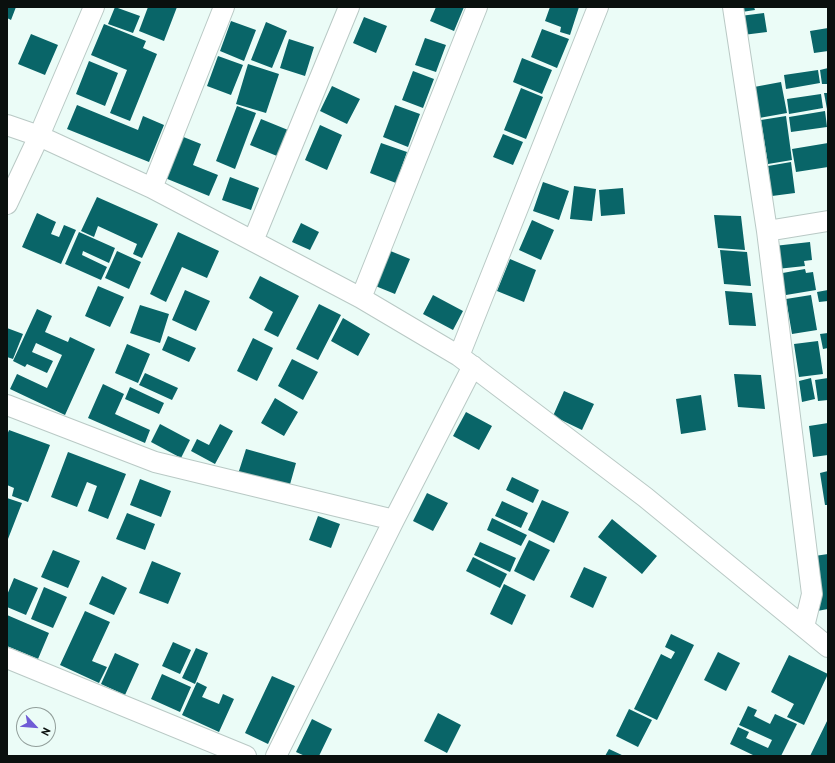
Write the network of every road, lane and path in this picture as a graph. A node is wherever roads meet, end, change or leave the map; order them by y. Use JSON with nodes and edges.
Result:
{"nodes":[{"id":1,"x":94,"y":7,"type":"edge"},
{"id":2,"x":224,"y":7,"type":"edge"},
{"id":3,"x":349,"y":7,"type":"edge"},
{"id":4,"x":477,"y":7,"type":"edge"},
{"id":5,"x":598,"y":7,"type":"edge"},
{"id":6,"x":733,"y":7,"type":"edge"},
{"id":7,"x":7,"y":125,"type":"edge"},
{"id":8,"x":39,"y":136,"type":"junction"},
{"id":9,"x":152,"y":188,"type":"junction"},
{"id":10,"x":7,"y":204,"type":"edge"},
{"id":11,"x":828,"y":221,"type":"edge"},
{"id":12,"x":767,"y":231,"type":"junction"},
{"id":13,"x":253,"y":241,"type":"junction"},
{"id":14,"x":361,"y":298,"type":"junction"},
{"id":15,"x":466,"y":361,"type":"junction"},
{"id":16,"x":7,"y":405,"type":"edge"},
{"id":17,"x":394,"y":520,"type":"junction"},
{"id":18,"x":804,"y":627,"type":"junction"},
{"id":19,"x":828,"y":647,"type":"edge"},
{"id":20,"x":7,"y":658,"type":"edge"},
{"id":21,"x":246,"y":756,"type":"edge"},
{"id":22,"x":276,"y":756,"type":"edge"}],
"edges":[{"from":1,"to":8,"type":"street"},
{"from":2,"to":9,"type":"street"},
{"from":3,"to":13,"type":"street"},
{"from":4,"to":14,"type":"street"},
{"from":5,"to":15,"type":"street"},
{"from":6,"to":12,"type":"street"},
{"from":7,"to":8,"type":"street"},
{"from":8,"to":9,"type":"street"},
{"from":8,"to":10,"type":"street"},
{"from":9,"to":13,"type":"street"},
{"from":11,"to":12,"type":"street"},
{"from":12,"to":18,"type":"street"},
{"from":13,"to":14,"type":"street"},
{"from":14,"to":15,"type":"street"},
{"from":15,"to":17,"type":"street"},
{"from":15,"to":18,"type":"street"},
{"from":16,"to":17,"type":"street"},
{"from":17,"to":22,"type":"street"},
{"from":18,"to":19,"type":"street"},
{"from":20,"to":21,"type":"street"}]}
